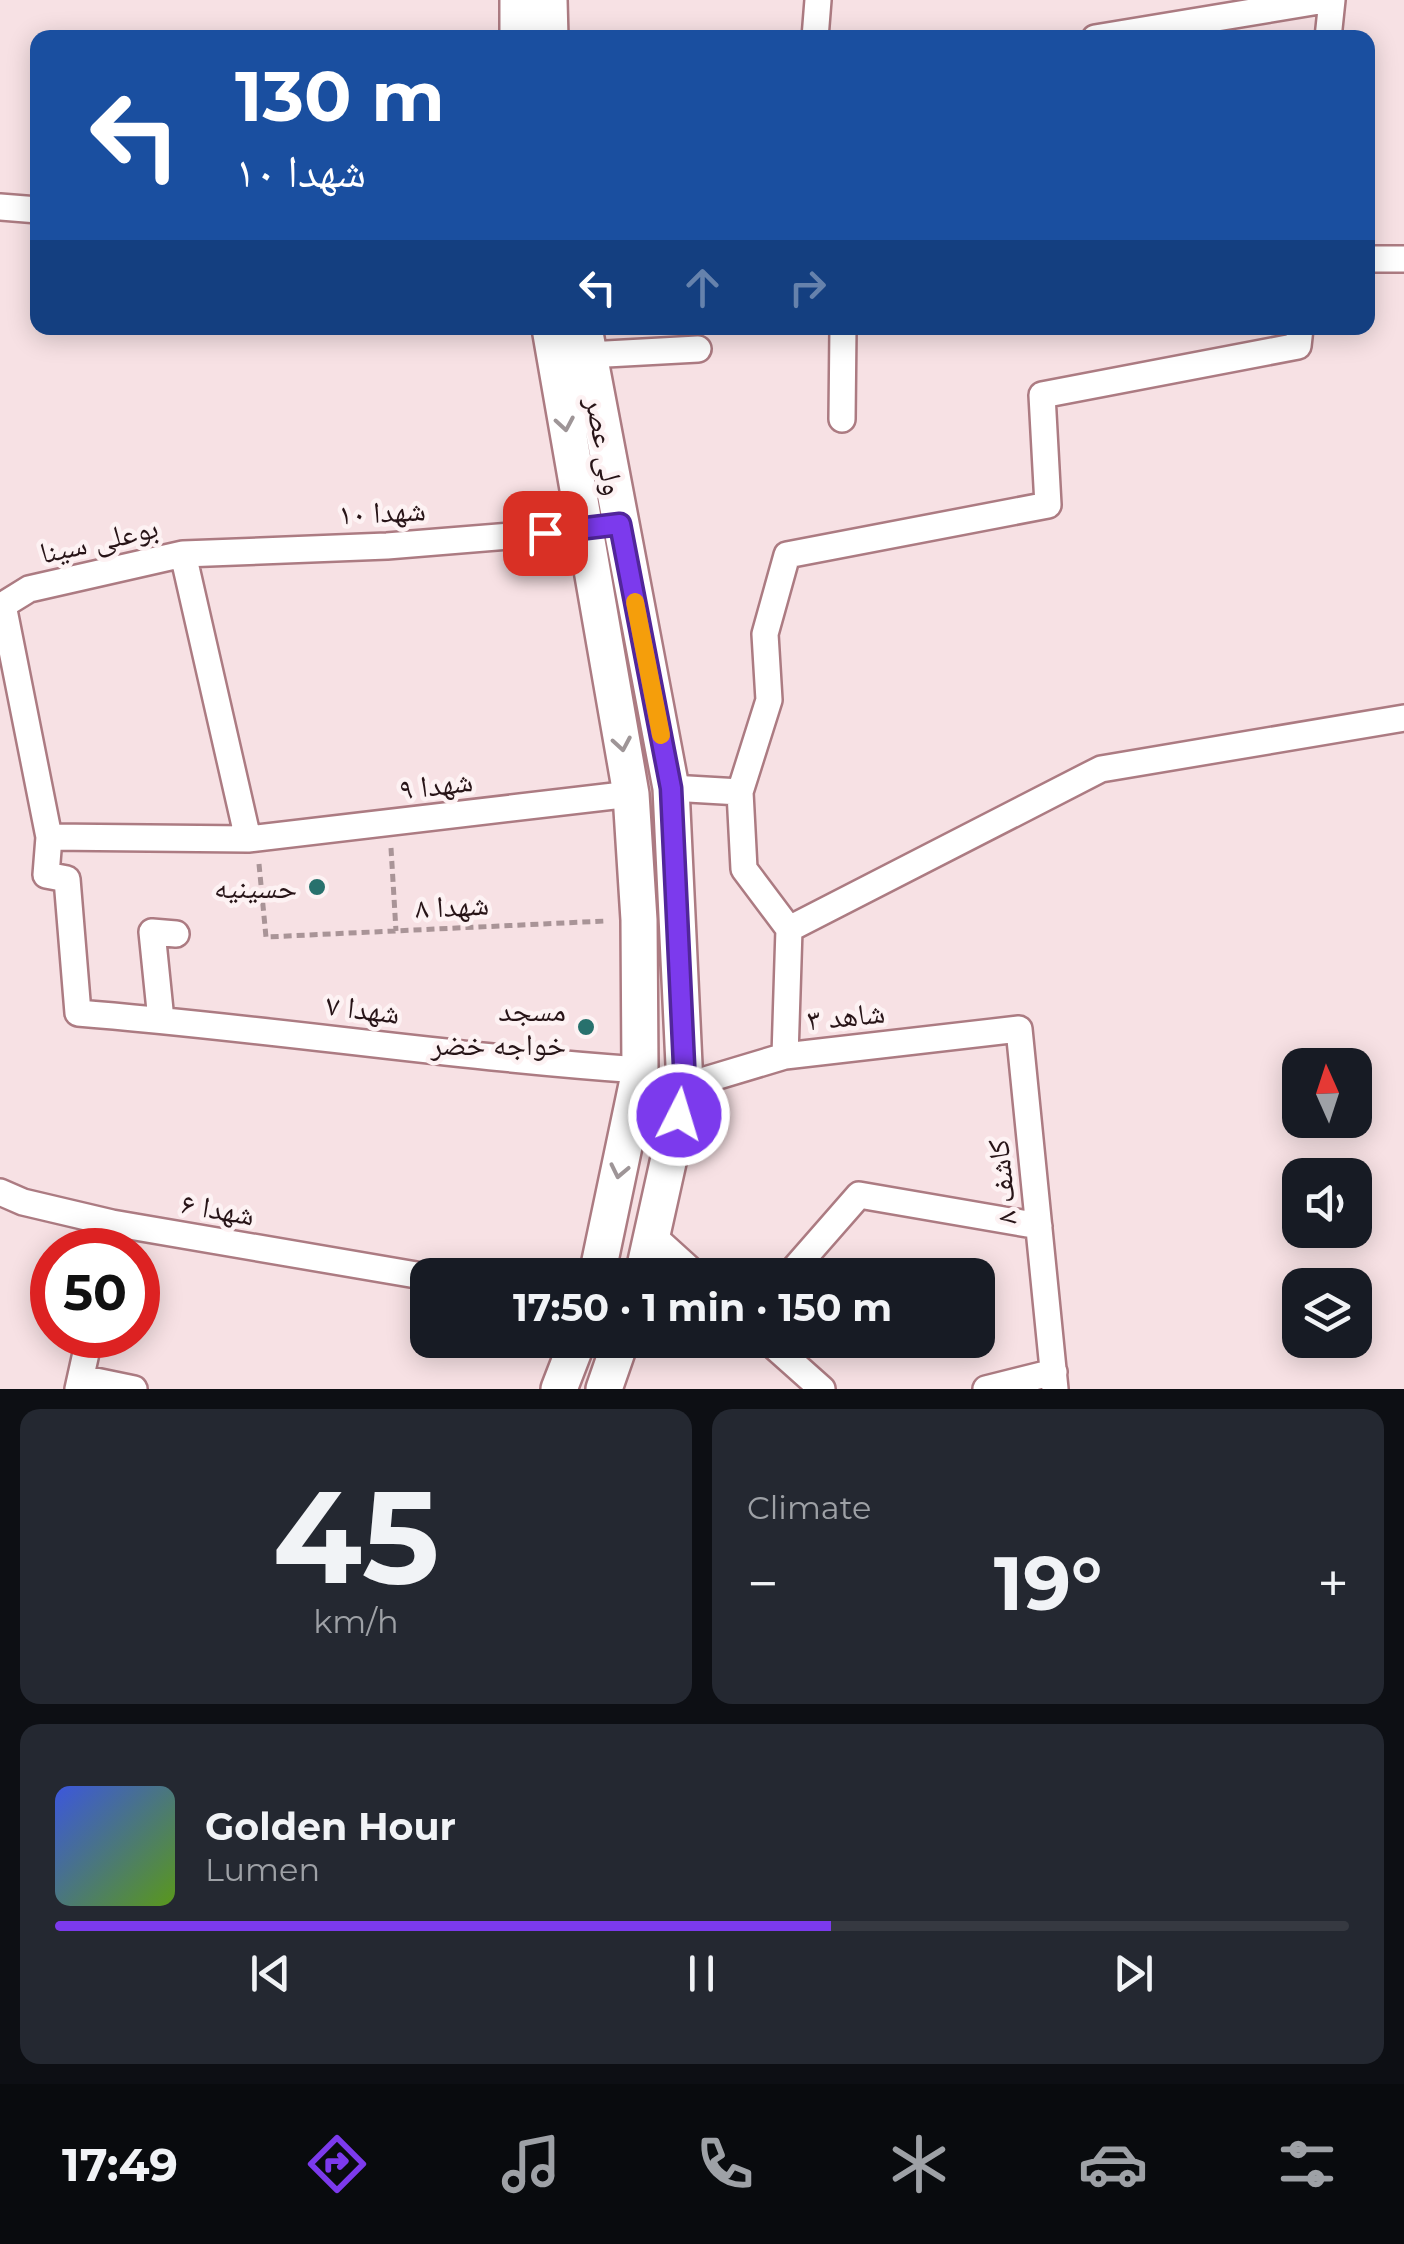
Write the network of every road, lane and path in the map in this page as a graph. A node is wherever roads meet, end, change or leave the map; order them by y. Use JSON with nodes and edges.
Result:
{"nodes":[{"id":1,"x":518,"y":0,"type":"edge"},
{"id":2,"x":549,"y":0,"type":"edge"},
{"id":3,"x":818,"y":0,"type":"edge"},
{"id":4,"x":1329,"y":0,"type":"edge"},
{"id":5,"x":518,"y":30,"type":"edge"},
{"id":6,"x":550,"y":30,"type":"edge"},
{"id":7,"x":815,"y":30,"type":"edge"},
{"id":8,"x":1145,"y":30,"type":"edge"},
{"id":9,"x":1328,"y":30,"type":"edge"},
{"id":10,"x":0,"y":207,"type":"edge"},
{"id":11,"x":30,"y":209,"type":"edge"},
{"id":12,"x":1375,"y":259,"type":"edge"},
{"id":13,"x":1404,"y":259,"type":"edge"},
{"id":14,"x":551,"y":335,"type":"edge"},
{"id":15,"x":843,"y":335,"type":"edge"},
{"id":16,"x":1299,"y":335,"type":"edge"},
{"id":17,"x":586,"y":341,"type":"edge"},
{"id":18,"x":698,"y":348,"type":"dead end"},
{"id":19,"x":842,"y":419,"type":"dead end"},
{"id":20,"x":620,"y":524,"type":"junction"},
{"id":21,"x":584,"y":530,"type":"junction"},
{"id":22,"x":183,"y":554,"type":"junction"},
{"id":23,"x":2,"y":605,"type":"edge"},
{"id":24,"x":1404,"y":718,"type":"edge"},
{"id":25,"x":671,"y":788,"type":"junction"},
{"id":26,"x":740,"y":792,"type":"junction"},
{"id":27,"x":632,"y":794,"type":"junction"},
{"id":28,"x":49,"y":837,"type":"junction"},
{"id":29,"x":372,"y":846,"type":"dead end"},
{"id":30,"x":253,"y":847,"type":"junction"},
{"id":31,"x":639,"y":920,"type":"junction"},
{"id":32,"x":789,"y":930,"type":"junction"},
{"id":33,"x":396,"y":931,"type":"junction"},
{"id":34,"x":176,"y":934,"type":"dead end"},
{"id":35,"x":161,"y":1020,"type":"junction"},
{"id":36,"x":1019,"y":1029,"type":"joint"},
{"id":37,"x":784,"y":1056,"type":"junction"},
{"id":38,"x":640,"y":1070,"type":"junction"},
{"id":39,"x":685,"y":1086,"type":"junction"},
{"id":40,"x":0,"y":1192,"type":"edge"},
{"id":41,"x":112,"y":1223,"type":"junction"},
{"id":42,"x":1039,"y":1226,"type":"junction"},
{"id":43,"x":111,"y":1228,"type":"edge"},
{"id":44,"x":653,"y":1236,"type":"junction"},
{"id":45,"x":601,"y":1258,"type":"edge"},
{"id":46,"x":647,"y":1258,"type":"edge"},
{"id":47,"x":677,"y":1258,"type":"edge"},
{"id":48,"x":805,"y":1258,"type":"edge"},
{"id":49,"x":410,"y":1275,"type":"edge"},
{"id":50,"x":85,"y":1358,"type":"edge"},
{"id":51,"x":571,"y":1358,"type":"edge"},
{"id":52,"x":615,"y":1358,"type":"edge"},
{"id":53,"x":788,"y":1358,"type":"edge"},
{"id":54,"x":1054,"y":1381,"type":"edge"},
{"id":55,"x":79,"y":1384,"type":"edge"},
{"id":56,"x":134,"y":1389,"type":"edge"},
{"id":57,"x":558,"y":1389,"type":"edge"},
{"id":58,"x":604,"y":1389,"type":"edge"},
{"id":59,"x":822,"y":1389,"type":"edge"},
{"id":60,"x":986,"y":1389,"type":"edge"}],
"edges":[{"from":1,"to":5,"type":"main road"},
{"from":2,"to":6,"type":"main road"},
{"from":3,"to":7,"type":"street"},
{"from":4,"to":8,"type":"street"},
{"from":4,"to":9,"type":"street"},
{"from":10,"to":11,"type":"street"},
{"from":12,"to":13,"type":"street"},
{"from":14,"to":21,"type":"main road","name":"ولی عصر","one_way":true},
{"from":15,"to":19,"type":"street"},
{"from":16,"to":26,"type":"street"},
{"from":17,"to":18,"type":"street"},
{"from":17,"to":20,"type":"main road","name":"ولی عصر"},
{"from":20,"to":21,"type":"main road"},
{"from":20,"to":25,"type":"main road","name":"ولی عصر"},
{"from":21,"to":22,"type":"street","name":"شهدا ۱۰"},
{"from":21,"to":27,"type":"main road","name":"ولی عصر","one_way":true},
{"from":22,"to":23,"type":"street","name":"بوعلی سینا"},
{"from":22,"to":30,"type":"street"},
{"from":23,"to":28,"type":"street"},
{"from":24,"to":32,"type":"street"},
{"from":25,"to":26,"type":"street"},
{"from":25,"to":39,"type":"main road","name":"ولی عصر"},
{"from":26,"to":32,"type":"street"},
{"from":27,"to":30,"type":"street","name":"شهدا ۹"},
{"from":27,"to":31,"type":"main road","name":"ولی عصر"},
{"from":28,"to":30,"type":"street","name":"شهدا ۹"},
{"from":28,"to":35,"type":"street","name":"شهدا ۷"},
{"from":29,"to":33,"type":"path"},
{"from":30,"to":33,"type":"path","name":"شهدا ۸"},
{"from":31,"to":33,"type":"path","name":"شهدا ۸"},
{"from":31,"to":38,"type":"main road","name":"ولی عصر"},
{"from":32,"to":37,"type":"street"},
{"from":34,"to":35,"type":"street"},
{"from":35,"to":38,"type":"street","name":"شهدا ۷"},
{"from":36,"to":37,"type":"street","name":"شاهد ۳"},
{"from":36,"to":42,"type":"street","name":"کاشف ۸"},
{"from":37,"to":39,"type":"street","name":"شاهد ۳"},
{"from":38,"to":45,"type":"main road","name":"ولی عصر","one_way":true},
{"from":39,"to":44,"type":"main road","name":"ولی عصر"},
{"from":40,"to":41,"type":"street","name":"شهدا ۶"},
{"from":41,"to":43,"type":"street"},
{"from":41,"to":49,"type":"street","name":"شهدا ۶"},
{"from":42,"to":48,"type":"street"},
{"from":42,"to":54,"type":"street","name":"کاشف ۸"},
{"from":44,"to":46,"type":"main road","name":"ولی عصر"},
{"from":44,"to":47,"type":"street"},
{"from":50,"to":55,"type":"street"},
{"from":51,"to":57,"type":"main road"},
{"from":52,"to":58,"type":"main road"},
{"from":53,"to":59,"type":"street"},
{"from":54,"to":60,"type":"street"},
{"from":55,"to":56,"type":"street"}]}
